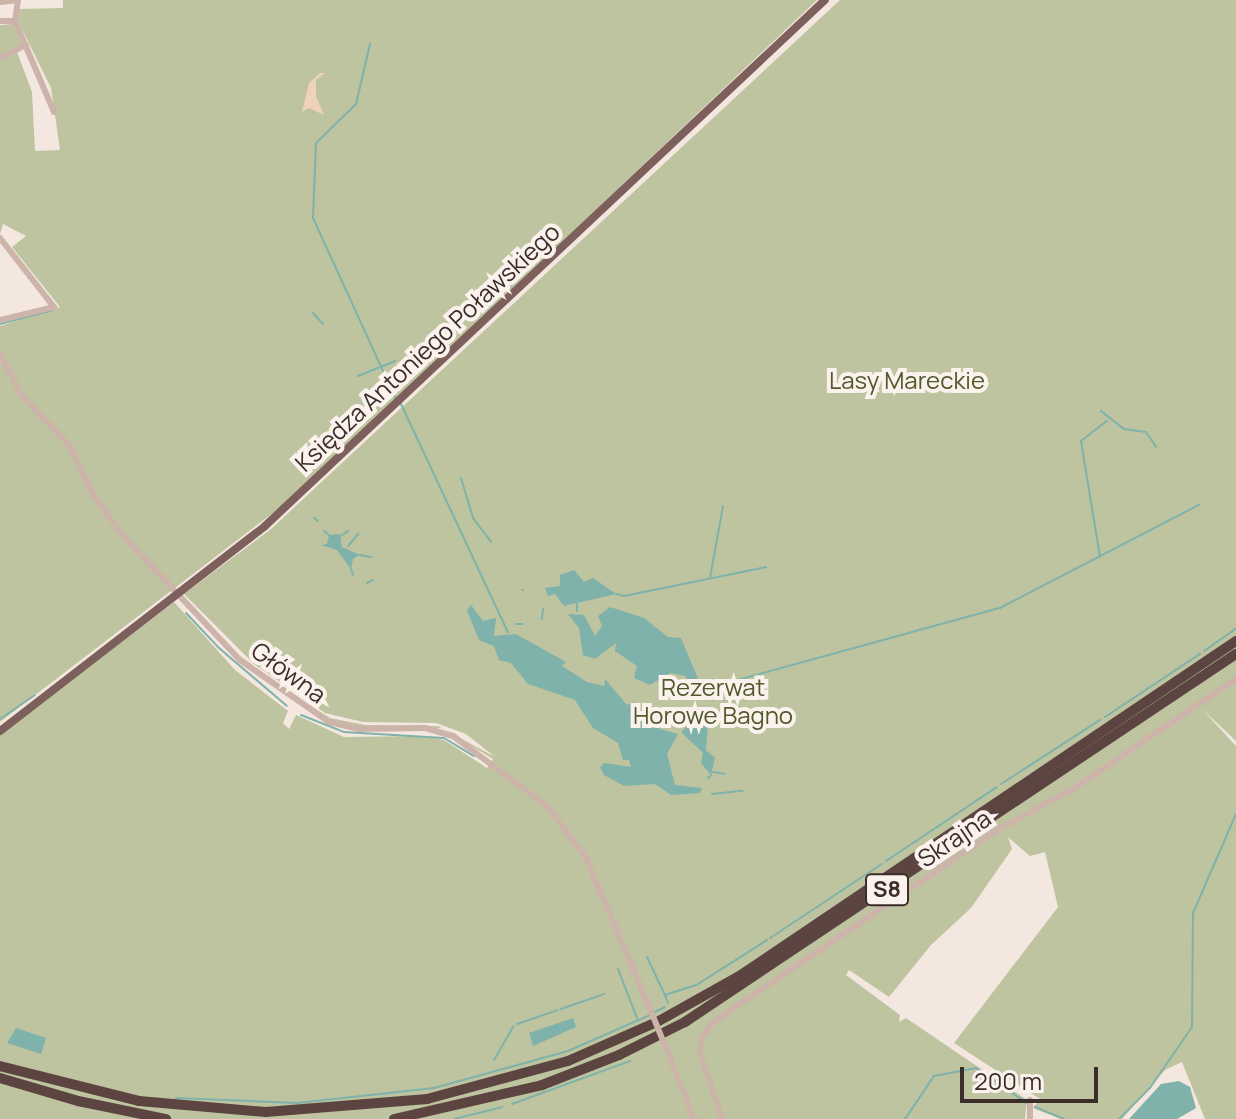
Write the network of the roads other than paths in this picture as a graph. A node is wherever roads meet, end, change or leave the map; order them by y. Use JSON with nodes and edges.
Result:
{"nodes":[{"id":1,"x":18,"y":0,"type":"edge"},
{"id":2,"x":825,"y":0,"type":"edge"},
{"id":3,"x":0,"y":2,"type":"edge"},
{"id":4,"x":0,"y":21,"type":"edge"},
{"id":5,"x":15,"y":21,"type":"junction"},
{"id":6,"x":26,"y":45,"type":"junction"},
{"id":7,"x":0,"y":58,"type":"edge"},
{"id":8,"x":54,"y":112,"type":"dead end"},
{"id":9,"x":0,"y":238,"type":"edge"},
{"id":10,"x":0,"y":320,"type":"edge"},
{"id":11,"x":0,"y":354,"type":"edge"},
{"id":12,"x":177,"y":594,"type":"junction"},
{"id":13,"x":1236,"y":641,"type":"edge"},
{"id":14,"x":1236,"y":654,"type":"edge"},
{"id":15,"x":1236,"y":679,"type":"edge"},
{"id":16,"x":0,"y":728,"type":"edge"},
{"id":17,"x":0,"y":1066,"type":"edge"},
{"id":18,"x":0,"y":1078,"type":"edge"},
{"id":19,"x":1030,"y":1100,"type":"dead end"},
{"id":20,"x":166,"y":1119,"type":"edge"},
{"id":21,"x":394,"y":1119,"type":"edge"},
{"id":22,"x":694,"y":1119,"type":"edge"},
{"id":23,"x":722,"y":1119,"type":"edge"},
{"id":24,"x":1030,"y":1119,"type":"edge"}],
"edges":[{"from":1,"to":3,"type":"street"},
{"from":1,"to":5,"type":"street"},
{"from":2,"to":12,"type":"main road","name":"Księdza Antoniego Poławskiego"},
{"from":4,"to":5,"type":"street"},
{"from":5,"to":6,"type":"street"},
{"from":6,"to":7,"type":"street"},
{"from":6,"to":8,"type":"street"},
{"from":9,"to":10,"type":"street"},
{"from":11,"to":12,"type":"street","name":"Główna"},
{"from":12,"to":16,"type":"main road","name":"Księdza Antoniego Poławskiego"},
{"from":12,"to":22,"type":"street","name":"Główna","bridge":true},
{"from":13,"to":17,"type":"highway","number":"S8"},
{"from":14,"to":21,"type":"highway","number":"S8"},
{"from":15,"to":23,"type":"street","name":"Skrajna"},
{"from":18,"to":20,"type":"highway"},
{"from":19,"to":24,"type":"street"}]}
